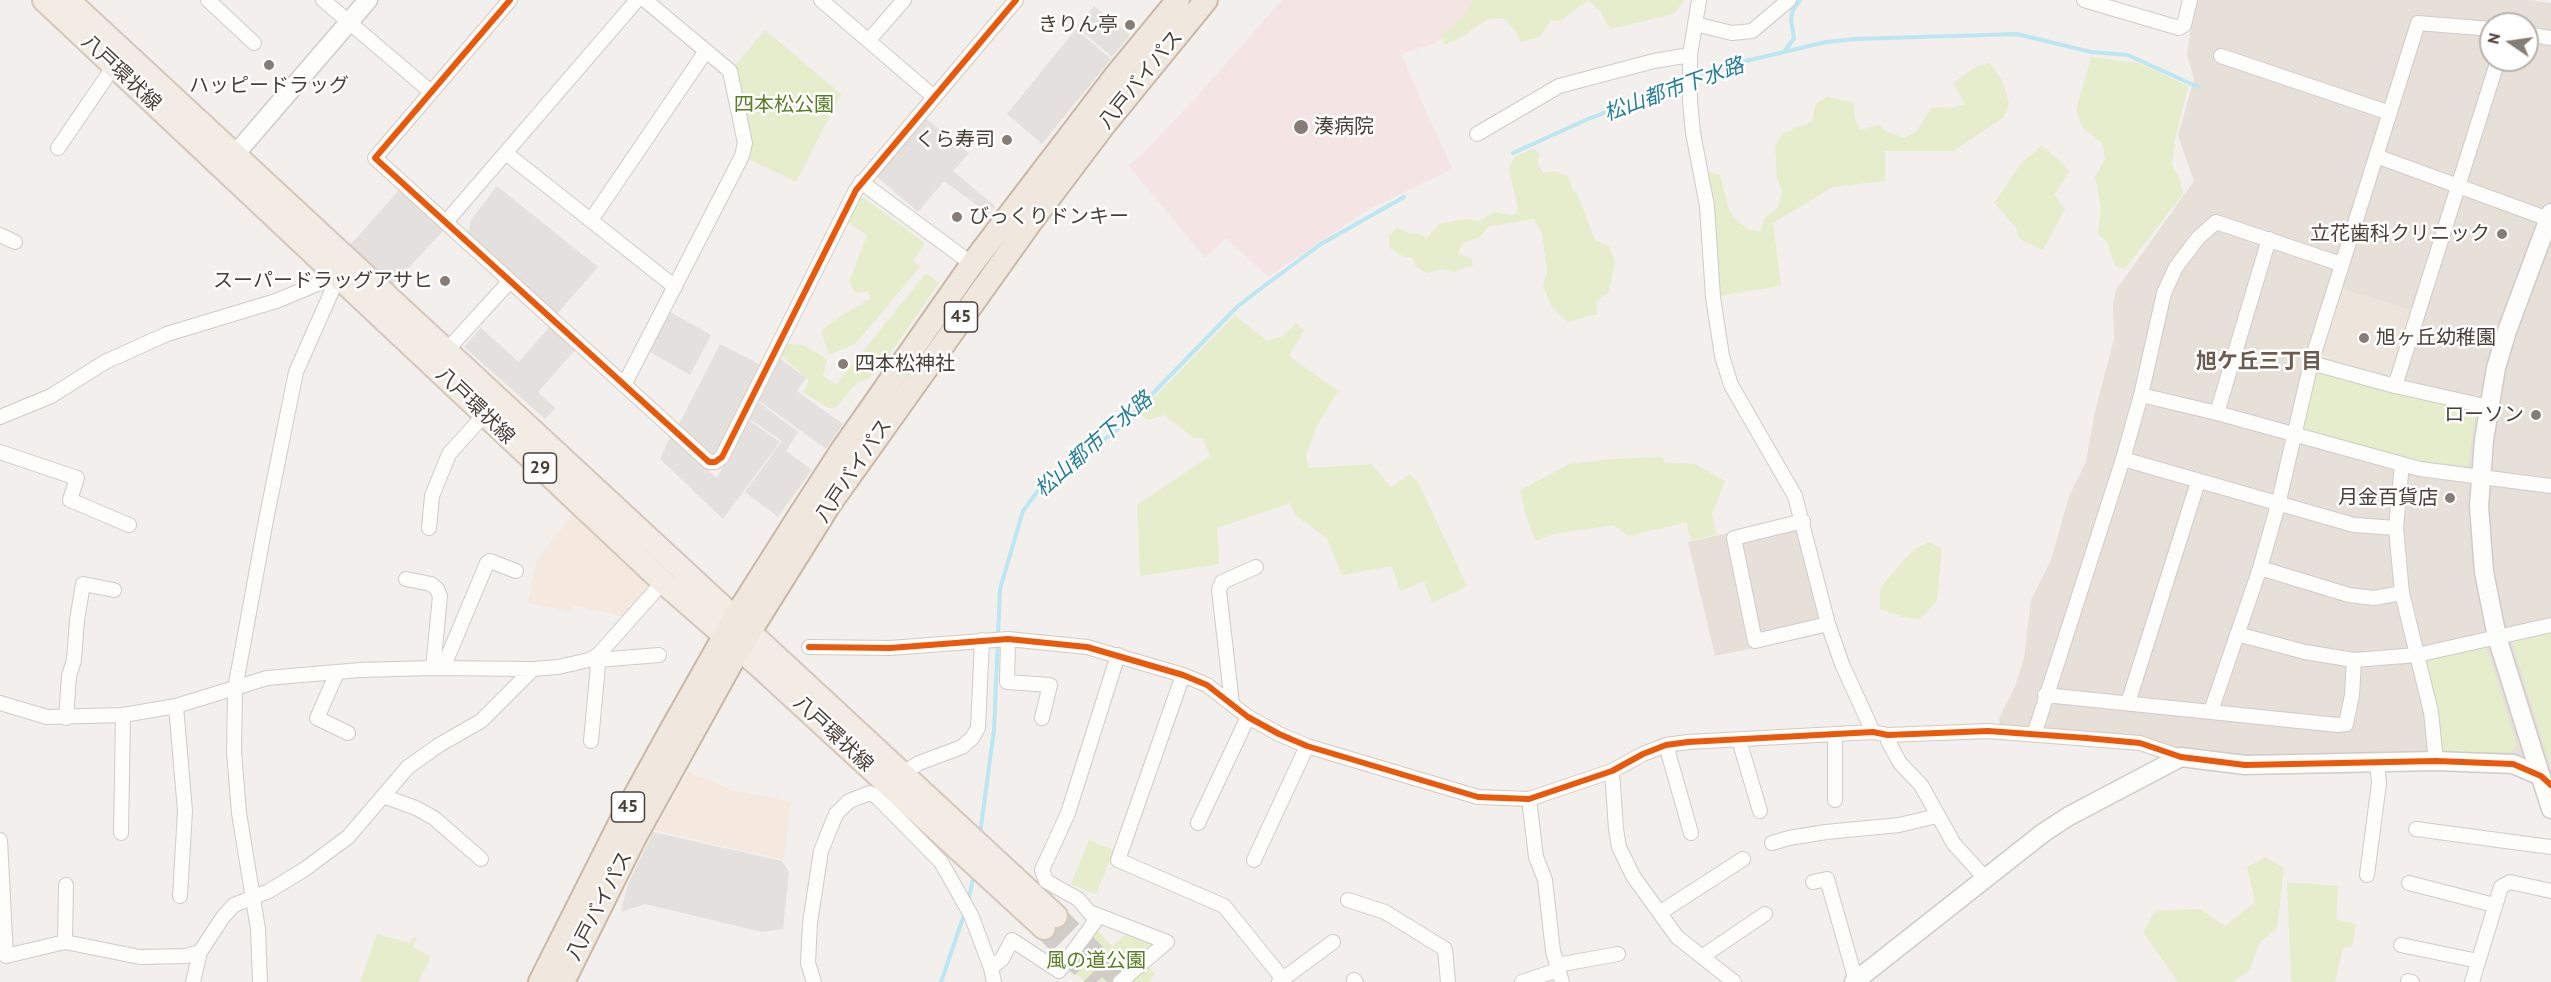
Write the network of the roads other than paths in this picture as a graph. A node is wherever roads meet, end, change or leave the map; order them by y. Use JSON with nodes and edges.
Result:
{"nodes":[{"id":1,"x":44,"y":0,"type":"edge"},
{"id":2,"x":68,"y":0,"type":"edge"},
{"id":3,"x":208,"y":0,"type":"edge"},
{"id":4,"x":323,"y":0,"type":"edge"},
{"id":5,"x":368,"y":0,"type":"edge"},
{"id":6,"x":510,"y":0,"type":"edge"},
{"id":7,"x":637,"y":0,"type":"edge"},
{"id":8,"x":645,"y":0,"type":"edge"},
{"id":9,"x":821,"y":0,"type":"edge"},
{"id":10,"x":904,"y":0,"type":"edge"},
{"id":11,"x":1016,"y":0,"type":"edge"},
{"id":12,"x":1178,"y":0,"type":"edge"},
{"id":13,"x":1206,"y":0,"type":"edge"},
{"id":14,"x":1699,"y":0,"type":"edge"},
{"id":15,"x":1790,"y":0,"type":"edge"},
{"id":16,"x":2084,"y":0,"type":"edge"},
{"id":17,"x":2190,"y":0,"type":"edge"},
{"id":18,"x":349,"y":22,"type":"junction"},
{"id":19,"x":1695,"y":24,"type":"junction"},
{"id":20,"x":2479,"y":28,"type":"edge"},
{"id":21,"x":869,"y":40,"type":"junction"},
{"id":22,"x":254,"y":43,"type":"dead end"},
{"id":23,"x":706,"y":51,"type":"junction"},
{"id":24,"x":1690,"y":55,"type":"junction"},
{"id":25,"x":2221,"y":56,"type":"dead end"},
{"id":26,"x":114,"y":66,"type":"junction"},
{"id":27,"x":2494,"y":72,"type":"edge"},
{"id":28,"x":431,"y":92,"type":"junction"},
{"id":29,"x":934,"y":97,"type":"junction"},
{"id":30,"x":2390,"y":113,"type":"junction"},
{"id":31,"x":1477,"y":134,"type":"dead end"},
{"id":32,"x":58,"y":148,"type":"dead end"},
{"id":33,"x":507,"y":154,"type":"junction"},
{"id":34,"x":2376,"y":156,"type":"junction"},
{"id":35,"x":229,"y":162,"type":"junction"},
{"id":36,"x":861,"y":182,"type":"junction"},
{"id":37,"x":2457,"y":186,"type":"junction"},
{"id":38,"x":2550,"y":218,"type":"edge"},
{"id":39,"x":591,"y":220,"type":"junction"},
{"id":40,"x":446,"y":222,"type":"junction"},
{"id":41,"x":0,"y":235,"type":"edge"},
{"id":42,"x":2269,"y":239,"type":"junction"},
{"id":43,"x":15,"y":242,"type":"dead end"},
{"id":44,"x":972,"y":264,"type":"junction"},
{"id":45,"x":2341,"y":264,"type":"junction"},
{"id":46,"x":339,"y":275,"type":"junction"},
{"id":47,"x":510,"y":281,"type":"junction"},
{"id":48,"x":675,"y":286,"type":"junction"},
{"id":49,"x":447,"y":350,"type":"junction"},
{"id":50,"x":2311,"y":363,"type":"junction"},
{"id":51,"x":624,"y":385,"type":"junction"},
{"id":52,"x":2395,"y":386,"type":"junction"},
{"id":53,"x":2141,"y":395,"type":"junction"},
{"id":54,"x":2489,"y":407,"type":"junction"},
{"id":55,"x":2217,"y":413,"type":"junction"},
{"id":56,"x":484,"y":415,"type":"junction"},
{"id":57,"x":0,"y":417,"type":"edge"},
{"id":58,"x":2294,"y":436,"type":"junction"},
{"id":59,"x":0,"y":452,"type":"edge"},
{"id":60,"x":2123,"y":459,"type":"junction"},
{"id":61,"x":2402,"y":464,"type":"junction"},
{"id":62,"x":2480,"y":477,"type":"junction"},
{"id":63,"x":2198,"y":482,"type":"junction"},
{"id":64,"x":2551,"y":486,"type":"edge"},
{"id":65,"x":2278,"y":505,"type":"junction"},
{"id":66,"x":1803,"y":520,"type":"junction"},
{"id":67,"x":129,"y":525,"type":"dead end"},
{"id":68,"x":429,"y":528,"type":"dead end"},
{"id":69,"x":2396,"y":528,"type":"junction"},
{"id":70,"x":1256,"y":567,"type":"dead end"},
{"id":71,"x":2260,"y":568,"type":"junction"},
{"id":72,"x":516,"y":571,"type":"dead end"},
{"id":73,"x":406,"y":579,"type":"dead end"},
{"id":74,"x":663,"y":582,"type":"junction"},
{"id":75,"x":114,"y":590,"type":"dead end"},
{"id":76,"x":2402,"y":593,"type":"junction"},
{"id":77,"x":1828,"y":624,"type":"junction"},
{"id":78,"x":2551,"y":626,"type":"edge"},
{"id":79,"x":736,"y":634,"type":"junction"},
{"id":80,"x":2237,"y":634,"type":"junction"},
{"id":81,"x":2497,"y":637,"type":"junction"},
{"id":82,"x":1008,"y":639,"type":"junction"},
{"id":83,"x":982,"y":640,"type":"junction"},
{"id":84,"x":809,"y":647,"type":"dead end"},
{"id":85,"x":2417,"y":655,"type":"junction"},
{"id":86,"x":659,"y":656,"type":"dead end"},
{"id":87,"x":1118,"y":656,"type":"junction"},
{"id":88,"x":598,"y":657,"type":"junction"},
{"id":89,"x":2354,"y":660,"type":"junction"},
{"id":90,"x":438,"y":668,"type":"junction"},
{"id":91,"x":534,"y":669,"type":"junction"},
{"id":92,"x":337,"y":673,"type":"junction"},
{"id":93,"x":1183,"y":675,"type":"junction"},
{"id":94,"x":235,"y":689,"type":"junction"},
{"id":95,"x":2045,"y":695,"type":"junction"},
{"id":96,"x":0,"y":703,"type":"edge"},
{"id":97,"x":2128,"y":703,"type":"junction"},
{"id":98,"x":1232,"y":704,"type":"junction"},
{"id":99,"x":176,"y":706,"type":"junction"},
{"id":100,"x":2211,"y":711,"type":"junction"},
{"id":101,"x":123,"y":715,"type":"junction"},
{"id":102,"x":66,"y":717,"type":"junction"},
{"id":103,"x":1248,"y":717,"type":"junction"},
{"id":104,"x":1042,"y":718,"type":"dead end"},
{"id":105,"x":1873,"y":732,"type":"junction"},
{"id":106,"x":348,"y":733,"type":"dead end"},
{"id":107,"x":1835,"y":734,"type":"junction"},
{"id":108,"x":1888,"y":735,"type":"junction"},
{"id":109,"x":2034,"y":735,"type":"junction"},
{"id":110,"x":1739,"y":740,"type":"junction"},
{"id":111,"x":591,"y":741,"type":"dead end"},
{"id":112,"x":1666,"y":745,"type":"junction"},
{"id":113,"x":1307,"y":746,"type":"junction"},
{"id":114,"x":2181,"y":757,"type":"junction"},
{"id":115,"x":2436,"y":761,"type":"junction"},
{"id":116,"x":2377,"y":762,"type":"junction"},
{"id":117,"x":1612,"y":771,"type":"junction"},
{"id":118,"x":2546,"y":781,"type":"edge"},
{"id":119,"x":890,"y":785,"type":"junction"},
{"id":120,"x":383,"y":796,"type":"junction"},
{"id":121,"x":1529,"y":799,"type":"junction"},
{"id":122,"x":1835,"y":800,"type":"dead end"},
{"id":123,"x":2551,"y":809,"type":"edge"},
{"id":124,"x":1760,"y":811,"type":"dead end"},
{"id":125,"x":1937,"y":816,"type":"junction"},
{"id":126,"x":1198,"y":824,"type":"dead end"},
{"id":127,"x":2416,"y":829,"type":"dead end"},
{"id":128,"x":121,"y":833,"type":"dead end"},
{"id":129,"x":1691,"y":833,"type":"dead end"},
{"id":130,"x":0,"y":840,"type":"edge"},
{"id":131,"x":1772,"y":843,"type":"dead end"},
{"id":132,"x":2551,"y":847,"type":"edge"},
{"id":133,"x":481,"y":859,"type":"dead end"},
{"id":134,"x":1743,"y":859,"type":"dead end"},
{"id":135,"x":1254,"y":860,"type":"dead end"},
{"id":136,"x":2367,"y":875,"type":"dead end"},
{"id":137,"x":1986,"y":879,"type":"junction"},
{"id":138,"x":1813,"y":882,"type":"dead end"},
{"id":139,"x":2409,"y":883,"type":"dead end"},
{"id":140,"x":66,"y":885,"type":"dead end"},
{"id":141,"x":2551,"y":891,"type":"edge"},
{"id":142,"x":180,"y":896,"type":"dead end"},
{"id":143,"x":253,"y":897,"type":"junction"},
{"id":144,"x":1348,"y":900,"type":"dead end"},
{"id":145,"x":2494,"y":905,"type":"junction"},
{"id":146,"x":1661,"y":912,"type":"junction"},
{"id":147,"x":1092,"y":913,"type":"junction"},
{"id":148,"x":1765,"y":914,"type":"dead end"},
{"id":149,"x":1050,"y":922,"type":"tunnel mouth"},
{"id":150,"x":65,"y":942,"type":"junction"},
{"id":151,"x":1333,"y":942,"type":"dead end"},
{"id":152,"x":2401,"y":945,"type":"dead end"},
{"id":153,"x":200,"y":952,"type":"junction"},
{"id":154,"x":1618,"y":954,"type":"dead end"},
{"id":155,"x":1703,"y":956,"type":"junction"},
{"id":156,"x":3,"y":957,"type":"edge"},
{"id":157,"x":2478,"y":961,"type":"junction"},
{"id":158,"x":1559,"y":972,"type":"edge"},
{"id":159,"x":993,"y":975,"type":"edge"},
{"id":160,"x":1055,"y":977,"type":"edge"},
{"id":161,"x":1281,"y":980,"type":"edge"},
{"id":162,"x":1855,"y":981,"type":"edge"},
{"id":163,"x":193,"y":982,"type":"edge"},
{"id":164,"x":260,"y":982,"type":"edge"},
{"id":165,"x":540,"y":982,"type":"edge"},
{"id":166,"x":563,"y":982,"type":"edge"},
{"id":167,"x":814,"y":982,"type":"edge"},
{"id":168,"x":1120,"y":982,"type":"edge"},
{"id":169,"x":1448,"y":982,"type":"edge"},
{"id":170,"x":1522,"y":982,"type":"edge"},
{"id":171,"x":1734,"y":982,"type":"edge"},
{"id":172,"x":2472,"y":982,"type":"edge"}],
"edges":[{"from":1,"to":26,"type":"main road","name":"八戸環状線","number":"29"},
{"from":2,"to":35,"type":"main road","name":"八戸環状線","number":"29"},
{"from":3,"to":22,"type":"street"},
{"from":4,"to":18,"type":"street"},
{"from":5,"to":18,"type":"street"},
{"from":6,"to":28,"type":"street"},
{"from":7,"to":33,"type":"street"},
{"from":8,"to":23,"type":"street"},
{"from":9,"to":21,"type":"street"},
{"from":10,"to":21,"type":"street"},
{"from":11,"to":29,"type":"street"},
{"from":12,"to":44,"type":"highway","name":"八戸バイパス","number":"45"},
{"from":13,"to":79,"type":"highway","name":"八戸バイパス","number":"45"},
{"from":14,"to":19,"type":"street"},
{"from":15,"to":19,"type":"street"},
{"from":16,"to":17,"type":"street"},
{"from":18,"to":28,"type":"street"},
{"from":18,"to":35,"type":"street"},
{"from":19,"to":24,"type":"street"},
{"from":20,"to":30,"type":"street"},
{"from":21,"to":29,"type":"street"},
{"from":23,"to":39,"type":"street"},
{"from":23,"to":48,"type":"street"},
{"from":24,"to":31,"type":"street"},
{"from":24,"to":66,"type":"street"},
{"from":25,"to":30,"type":"street"},
{"from":26,"to":32,"type":"street"},
{"from":26,"to":35,"type":"main road","name":"八戸環状線","number":"29"},
{"from":27,"to":37,"type":"street"},
{"from":28,"to":40,"type":"street"},
{"from":29,"to":36,"type":"street"},
{"from":30,"to":34,"type":"street"},
{"from":33,"to":39,"type":"street"},
{"from":33,"to":40,"type":"street"},
{"from":34,"to":37,"type":"street"},
{"from":34,"to":45,"type":"street"},
{"from":35,"to":46,"type":"main road","name":"八戸環状線","number":"29"},
{"from":35,"to":49,"type":"main road","name":"八戸環状線","number":"29"},
{"from":36,"to":44,"type":"street"},
{"from":36,"to":51,"type":"street"},
{"from":37,"to":38,"type":"street"},
{"from":37,"to":52,"type":"street"},
{"from":38,"to":54,"type":"street"},
{"from":39,"to":48,"type":"street"},
{"from":40,"to":47,"type":"street"},
{"from":41,"to":43,"type":"street"},
{"from":42,"to":45,"type":"street"},
{"from":42,"to":53,"type":"street"},
{"from":42,"to":55,"type":"street"},
{"from":44,"to":79,"type":"highway","name":"八戸バイパス","number":"45"},
{"from":45,"to":50,"type":"street"},
{"from":46,"to":56,"type":"main road","name":"八戸環状線","number":"29"},
{"from":46,"to":57,"type":"street"},
{"from":46,"to":94,"type":"street"},
{"from":47,"to":49,"type":"street"},
{"from":47,"to":51,"type":"street"},
{"from":48,"to":51,"type":"street"},
{"from":49,"to":79,"type":"main road","name":"八戸環状線","number":"29"},
{"from":50,"to":52,"type":"street"},
{"from":50,"to":58,"type":"street"},
{"from":52,"to":54,"type":"street"},
{"from":53,"to":55,"type":"street"},
{"from":53,"to":60,"type":"street"},
{"from":54,"to":62,"type":"street"},
{"from":55,"to":58,"type":"street"},
{"from":56,"to":68,"type":"street"},
{"from":56,"to":74,"type":"main road","name":"八戸環状線","number":"29"},
{"from":58,"to":61,"type":"street"},
{"from":58,"to":65,"type":"street"},
{"from":59,"to":67,"type":"street"},
{"from":60,"to":63,"type":"street"},
{"from":60,"to":95,"type":"street"},
{"from":61,"to":62,"type":"street"},
{"from":61,"to":69,"type":"street"},
{"from":62,"to":64,"type":"street"},
{"from":62,"to":81,"type":"street"},
{"from":63,"to":65,"type":"street"},
{"from":63,"to":97,"type":"street"},
{"from":65,"to":69,"type":"street"},
{"from":65,"to":71,"type":"street"},
{"from":66,"to":77,"type":"street"},
{"from":66,"to":77,"type":"street"},
{"from":69,"to":76,"type":"street"},
{"from":70,"to":98,"type":"street"},
{"from":71,"to":76,"type":"street"},
{"from":71,"to":80,"type":"street"},
{"from":72,"to":90,"type":"street"},
{"from":73,"to":90,"type":"street"},
{"from":74,"to":79,"type":"main road","name":"八戸環状線","number":"29"},
{"from":74,"to":88,"type":"street"},
{"from":75,"to":102,"type":"street"},
{"from":76,"to":85,"type":"street"},
{"from":77,"to":105,"type":"street"},
{"from":78,"to":81,"type":"street"},
{"from":79,"to":119,"type":"main road","name":"八戸環状線","number":"29"},
{"from":79,"to":165,"type":"highway","name":"八戸バイパス","number":"45"},
{"from":79,"to":166,"type":"highway","name":"八戸バイパス","number":"45"},
{"from":80,"to":89,"type":"street"},
{"from":80,"to":100,"type":"street"},
{"from":81,"to":85,"type":"street"},
{"from":81,"to":118,"type":"street"},
{"from":82,"to":83,"type":"street"},
{"from":82,"to":87,"type":"street"},
{"from":82,"to":104,"type":"street"},
{"from":83,"to":84,"type":"street"},
{"from":83,"to":119,"type":"street"},
{"from":85,"to":89,"type":"street"},
{"from":85,"to":115,"type":"street"},
{"from":86,"to":88,"type":"street"},
{"from":87,"to":93,"type":"street"},
{"from":87,"to":147,"type":"street"},
{"from":88,"to":91,"type":"street"},
{"from":88,"to":111,"type":"street"},
{"from":89,"to":100,"type":"street"},
{"from":90,"to":91,"type":"street"},
{"from":90,"to":92,"type":"street"},
{"from":91,"to":120,"type":"street"},
{"from":92,"to":94,"type":"street"},
{"from":92,"to":106,"type":"street"},
{"from":93,"to":98,"type":"street"},
{"from":93,"to":161,"type":"street"},
{"from":94,"to":99,"type":"street"},
{"from":94,"to":143,"type":"street"},
{"from":95,"to":97,"type":"street"},
{"from":95,"to":109,"type":"street"},
{"from":96,"to":102,"type":"street"},
{"from":97,"to":100,"type":"street"},
{"from":98,"to":103,"type":"street"},
{"from":99,"to":101,"type":"street"},
{"from":99,"to":142,"type":"street"},
{"from":101,"to":102,"type":"street"},
{"from":101,"to":128,"type":"street"},
{"from":103,"to":113,"type":"street"},
{"from":103,"to":126,"type":"street"},
{"from":105,"to":107,"type":"street"},
{"from":105,"to":108,"type":"street"},
{"from":107,"to":110,"type":"street"},
{"from":107,"to":122,"type":"street"},
{"from":108,"to":109,"type":"street"},
{"from":108,"to":125,"type":"street"},
{"from":109,"to":114,"type":"street"},
{"from":110,"to":112,"type":"street"},
{"from":110,"to":124,"type":"street"},
{"from":112,"to":117,"type":"street"},
{"from":112,"to":129,"type":"street"},
{"from":113,"to":121,"type":"street"},
{"from":113,"to":135,"type":"street"},
{"from":114,"to":116,"type":"street"},
{"from":114,"to":137,"type":"street"},
{"from":115,"to":116,"type":"street"},
{"from":115,"to":118,"type":"street"},
{"from":116,"to":136,"type":"street"},
{"from":117,"to":121,"type":"street"},
{"from":117,"to":146,"type":"street"},
{"from":118,"to":123,"type":"street"},
{"from":119,"to":149,"type":"main road","name":"八戸環状線","number":"29"},
{"from":119,"to":159,"type":"street"},
{"from":119,"to":167,"type":"street"},
{"from":120,"to":133,"type":"street"},
{"from":120,"to":143,"type":"street"},
{"from":121,"to":158,"type":"street"},
{"from":125,"to":131,"type":"street"},
{"from":125,"to":137,"type":"street"},
{"from":127,"to":132,"type":"street"},
{"from":130,"to":156,"type":"street"},
{"from":134,"to":146,"type":"street"},
{"from":137,"to":162,"type":"street"},
{"from":138,"to":162,"type":"street"},
{"from":139,"to":145,"type":"street"},
{"from":140,"to":150,"type":"street"},
{"from":141,"to":145,"type":"street"},
{"from":143,"to":153,"type":"street"},
{"from":143,"to":164,"type":"street"},
{"from":144,"to":169,"type":"street"},
{"from":145,"to":157,"type":"street"},
{"from":146,"to":155,"type":"street"},
{"from":147,"to":160,"type":"street"},
{"from":147,"to":168,"type":"street"},
{"from":148,"to":155,"type":"street"},
{"from":150,"to":153,"type":"street"},
{"from":150,"to":156,"type":"street"},
{"from":151,"to":161,"type":"street"},
{"from":152,"to":157,"type":"street"},
{"from":153,"to":163,"type":"street"},
{"from":154,"to":158,"type":"street"},
{"from":155,"to":171,"type":"street"},
{"from":157,"to":172,"type":"street"},
{"from":158,"to":170,"type":"street"},
{"from":159,"to":160,"type":"street"}]}
